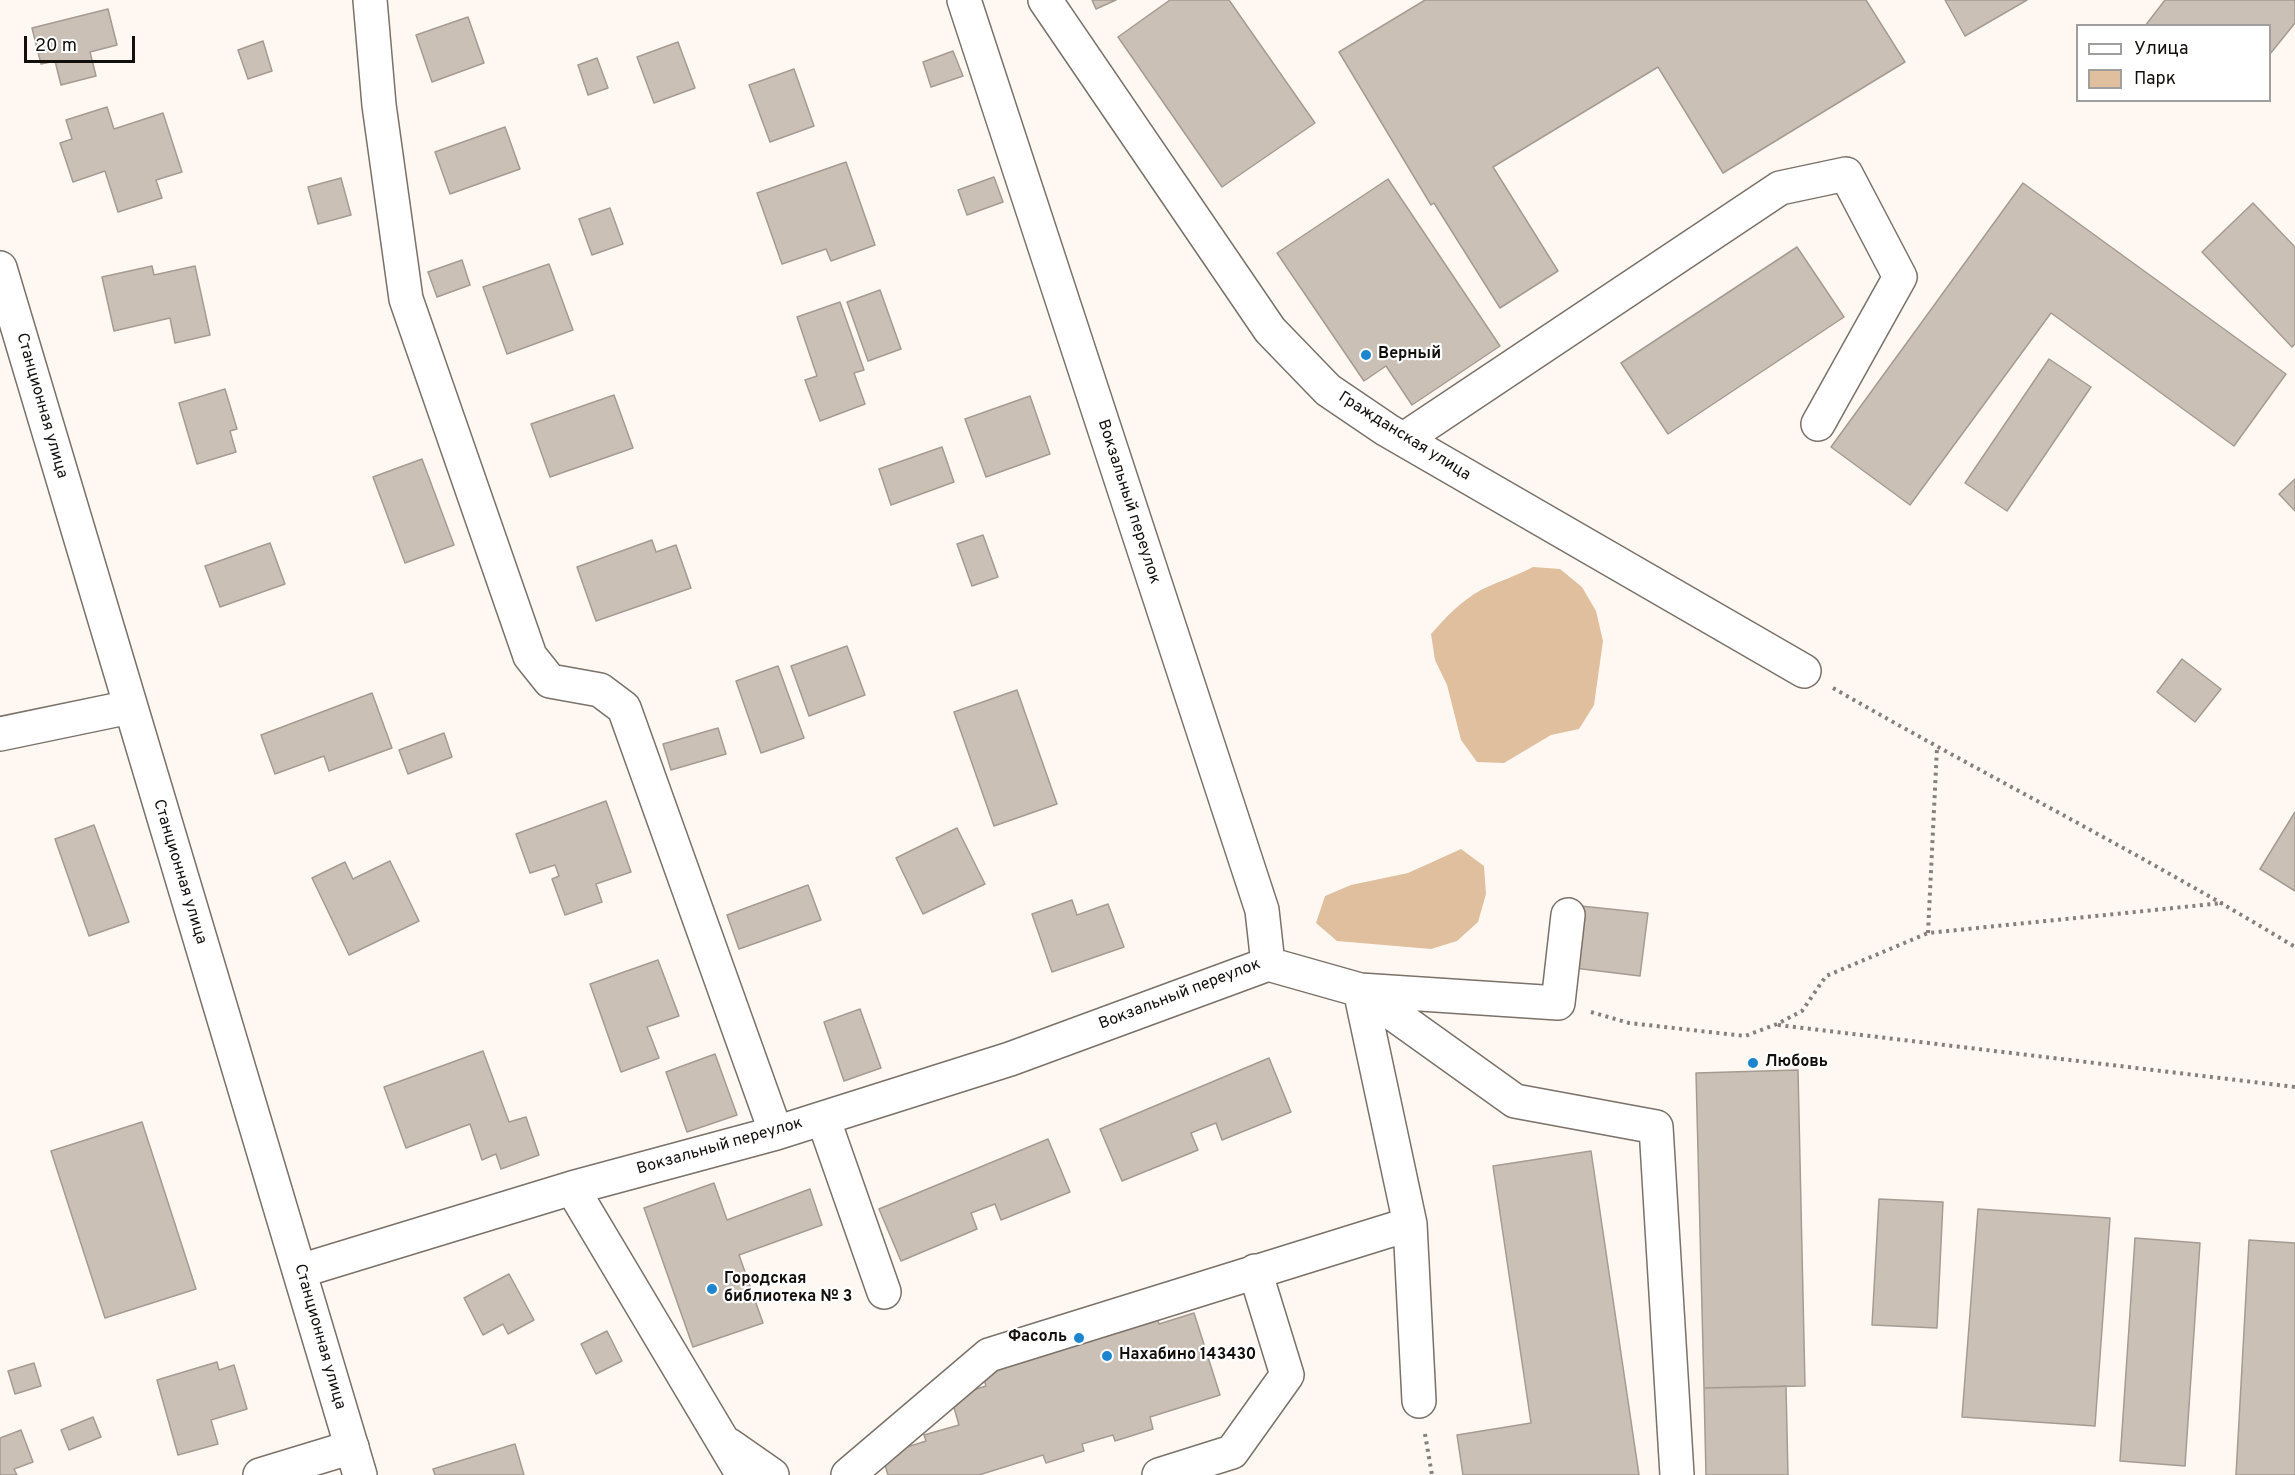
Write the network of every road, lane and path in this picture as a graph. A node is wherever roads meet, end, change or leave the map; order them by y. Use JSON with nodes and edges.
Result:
{"nodes":[{"id":1,"x":370,"y":0,"type":"edge"},
{"id":2,"x":964,"y":0,"type":"edge"},
{"id":3,"x":1045,"y":0,"type":"edge"},
{"id":4,"x":0,"y":268,"type":"edge"},
{"id":5,"x":1818,"y":424,"type":"dead end"},
{"id":6,"x":1404,"y":439,"type":"junction"},
{"id":7,"x":1804,"y":671,"type":"joint"},
{"id":8,"x":130,"y":707,"type":"junction"},
{"id":9,"x":0,"y":734,"type":"edge"},
{"id":10,"x":1937,"y":748,"type":"junction"},
{"id":11,"x":2223,"y":903,"type":"junction"},
{"id":12,"x":1568,"y":915,"type":"dead end"},
{"id":13,"x":1928,"y":933,"type":"junction"},
{"id":14,"x":2295,"y":947,"type":"edge"},
{"id":15,"x":1268,"y":964,"type":"junction"},
{"id":16,"x":1360,"y":990,"type":"junction"},
{"id":17,"x":1558,"y":1003,"type":"junction"},
{"id":18,"x":1777,"y":1024,"type":"junction"},
{"id":19,"x":2295,"y":1087,"type":"edge"},
{"id":20,"x":823,"y":1118,"type":"junction"},
{"id":21,"x":776,"y":1132,"type":"junction"},
{"id":22,"x":572,"y":1188,"type":"junction"},
{"id":23,"x":1410,"y":1224,"type":"junction"},
{"id":24,"x":300,"y":1271,"type":"junction"},
{"id":25,"x":1255,"y":1271,"type":"junction"},
{"id":26,"x":884,"y":1292,"type":"dead end"},
{"id":27,"x":1419,"y":1401,"type":"dead end"},
{"id":28,"x":726,"y":1443,"type":"junction"},
{"id":29,"x":356,"y":1461,"type":"edge"},
{"id":30,"x":260,"y":1475,"type":"edge"},
{"id":31,"x":743,"y":1475,"type":"edge"},
{"id":32,"x":772,"y":1475,"type":"edge"},
{"id":33,"x":848,"y":1475,"type":"edge"},
{"id":34,"x":1159,"y":1475,"type":"edge"},
{"id":35,"x":1677,"y":1475,"type":"edge"}],
"edges":[{"from":1,"to":21,"type":"street"},
{"from":2,"to":15,"type":"street","name":"Вокзальный переулок"},
{"from":3,"to":6,"type":"street","name":"Гражданская улица"},
{"from":4,"to":8,"type":"street","name":"Станционная улица"},
{"from":5,"to":6,"type":"street"},
{"from":6,"to":7,"type":"street","name":"Гражданская улица"},
{"from":7,"to":10,"type":"path"},
{"from":8,"to":9,"type":"street"},
{"from":8,"to":24,"type":"street","name":"Станционная улица"},
{"from":10,"to":11,"type":"path"},
{"from":10,"to":13,"type":"path"},
{"from":11,"to":13,"type":"path"},
{"from":11,"to":14,"type":"path"},
{"from":12,"to":17,"type":"street"},
{"from":13,"to":18,"type":"path"},
{"from":15,"to":16,"type":"street"},
{"from":15,"to":20,"type":"street","name":"Вокзальный переулок"},
{"from":16,"to":17,"type":"street"},
{"from":16,"to":23,"type":"street"},
{"from":16,"to":35,"type":"street"},
{"from":17,"to":18,"type":"path"},
{"from":18,"to":19,"type":"path"},
{"from":20,"to":21,"type":"street","name":"Вокзальный переулок"},
{"from":20,"to":26,"type":"street"},
{"from":21,"to":22,"type":"street","name":"Вокзальный переулок"},
{"from":22,"to":24,"type":"street","name":"Вокзальный переулок"},
{"from":22,"to":28,"type":"street"},
{"from":23,"to":25,"type":"street"},
{"from":23,"to":27,"type":"street"},
{"from":24,"to":29,"type":"street","name":"Станционная улица"},
{"from":25,"to":33,"type":"street"},
{"from":25,"to":34,"type":"street"},
{"from":28,"to":31,"type":"street"},
{"from":28,"to":32,"type":"street"},
{"from":29,"to":30,"type":"street"}]}
